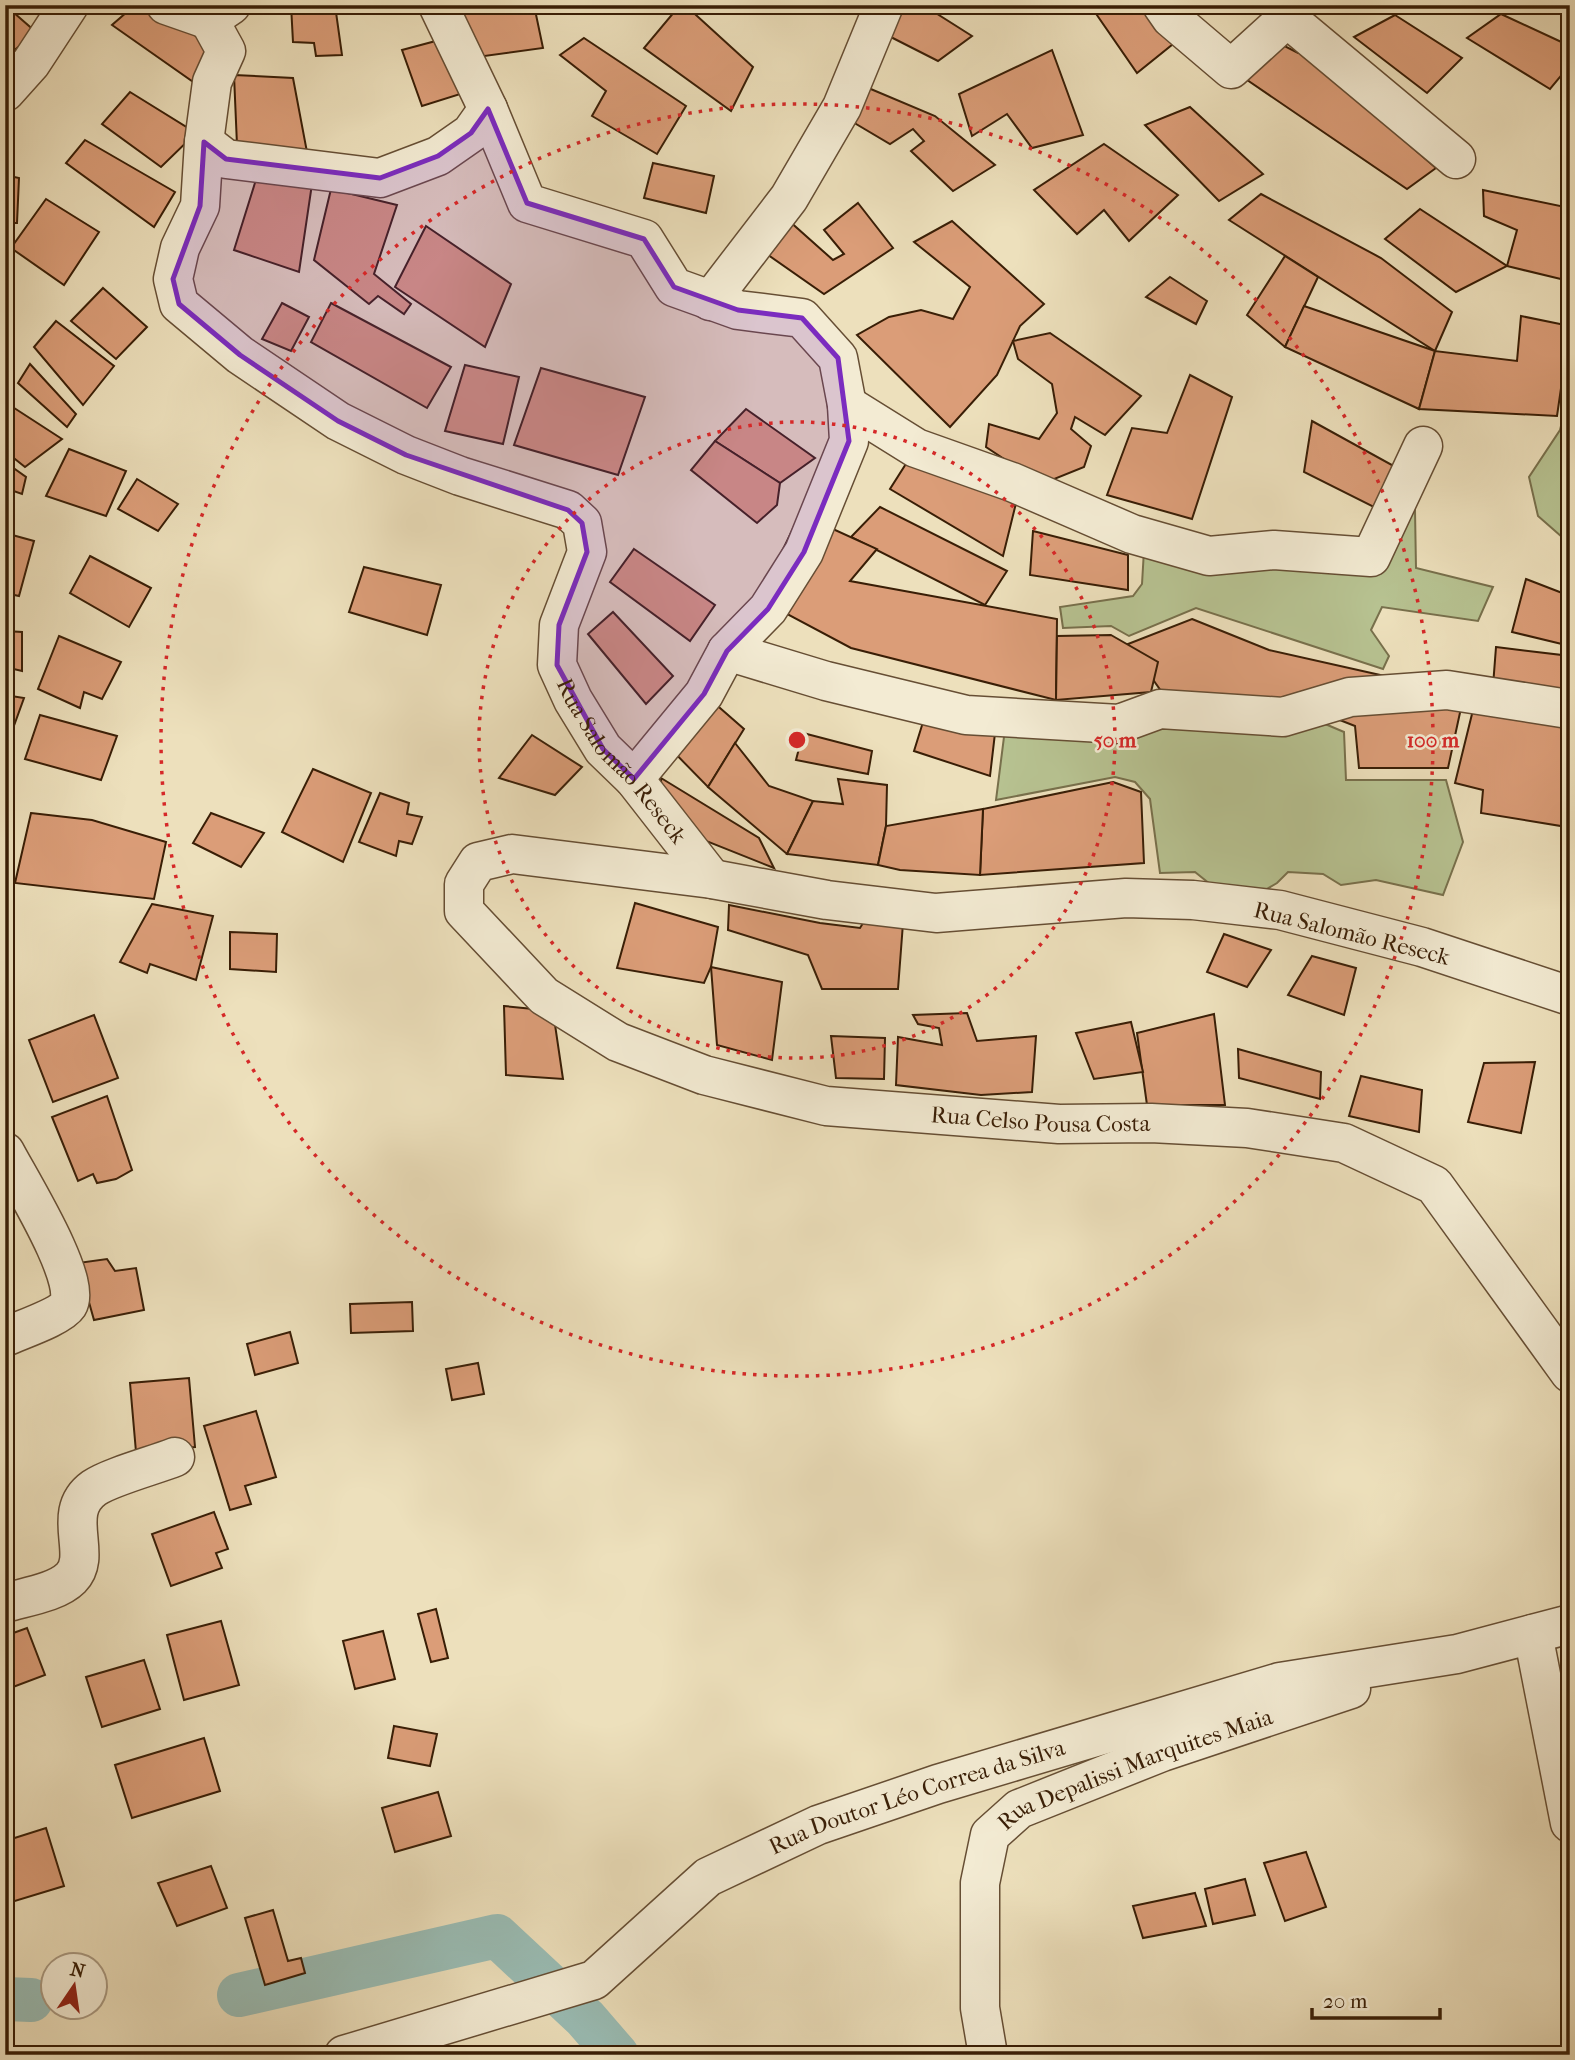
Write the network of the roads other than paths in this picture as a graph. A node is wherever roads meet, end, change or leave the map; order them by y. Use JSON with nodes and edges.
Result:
{"nodes":[{"id":1,"x":69,"y":5,"type":"edge"},
{"id":2,"x":166,"y":5,"type":"edge"},
{"id":3,"x":438,"y":5,"type":"edge"},
{"id":4,"x":884,"y":5,"type":"edge"},
{"id":5,"x":1162,"y":5,"type":"edge"},
{"id":6,"x":220,"y":13,"type":"edge"},
{"id":7,"x":5,"y":92,"type":"edge"},
{"id":8,"x":488,"y":109,"type":"junction"},
{"id":9,"x":204,"y":142,"type":"junction"},
{"id":10,"x":1456,"y":159,"type":"dead end"},
{"id":11,"x":710,"y":301,"type":"junction"},
{"id":12,"x":847,"y":405,"type":"junction"},
{"id":13,"x":1423,"y":446,"type":"dead end"},
{"id":14,"x":727,"y":651,"type":"junction"},
{"id":15,"x":1562,"y":708,"type":"dead end"},
{"id":16,"x":634,"y":779,"type":"junction"},
{"id":17,"x":712,"y":879,"type":"junction"},
{"id":18,"x":1570,"y":996,"type":"edge"},
{"id":19,"x":5,"y":1152,"type":"edge"},
{"id":20,"x":5,"y":1337,"type":"edge"},
{"id":21,"x":1570,"y":1373,"type":"edge"},
{"id":22,"x":175,"y":1457,"type":"dead end"},
{"id":23,"x":5,"y":1604,"type":"edge"},
{"id":24,"x":1570,"y":1624,"type":"edge"},
{"id":25,"x":1533,"y":1634,"type":"junction"},
{"id":26,"x":1457,"y":1654,"type":"junction"},
{"id":27,"x":1570,"y":1823,"type":"edge"},
{"id":28,"x":344,"y":2055,"type":"edge"},
{"id":29,"x":988,"y":2055,"type":"edge"}],
"edges":[{"from":1,"to":7,"type":"street"},
{"from":2,"to":6,"type":"street"},
{"from":3,"to":8,"type":"street"},
{"from":4,"to":11,"type":"street"},
{"from":5,"to":10,"type":"street"},
{"from":6,"to":9,"type":"street","name":"Rua Salomão Reseck"},
{"from":8,"to":9,"type":"street"},
{"from":8,"to":11,"type":"street"},
{"from":9,"to":16,"type":"street","name":"Rua Salomão Reseck"},
{"from":11,"to":12,"type":"street"},
{"from":12,"to":13,"type":"street"},
{"from":12,"to":14,"type":"street"},
{"from":14,"to":15,"type":"street"},
{"from":14,"to":16,"type":"street"},
{"from":16,"to":17,"type":"street","name":"Rua Salomão Reseck"},
{"from":17,"to":18,"type":"street","name":"Rua Salomão Reseck"},
{"from":17,"to":21,"type":"street","name":"Rua Celso Pousa Costa"},
{"from":19,"to":20,"type":"street"},
{"from":22,"to":23,"type":"street"},
{"from":24,"to":25,"type":"street","name":"Rua Doutor Léo Correa da Silva"},
{"from":25,"to":26,"type":"street","name":"Rua Doutor Léo Correa da Silva"},
{"from":25,"to":27,"type":"street"},
{"from":26,"to":28,"type":"street","name":"Rua Doutor Léo Correa da Silva"},
{"from":26,"to":29,"type":"street","name":"Rua Depalissi Marquites Maia"}]}
